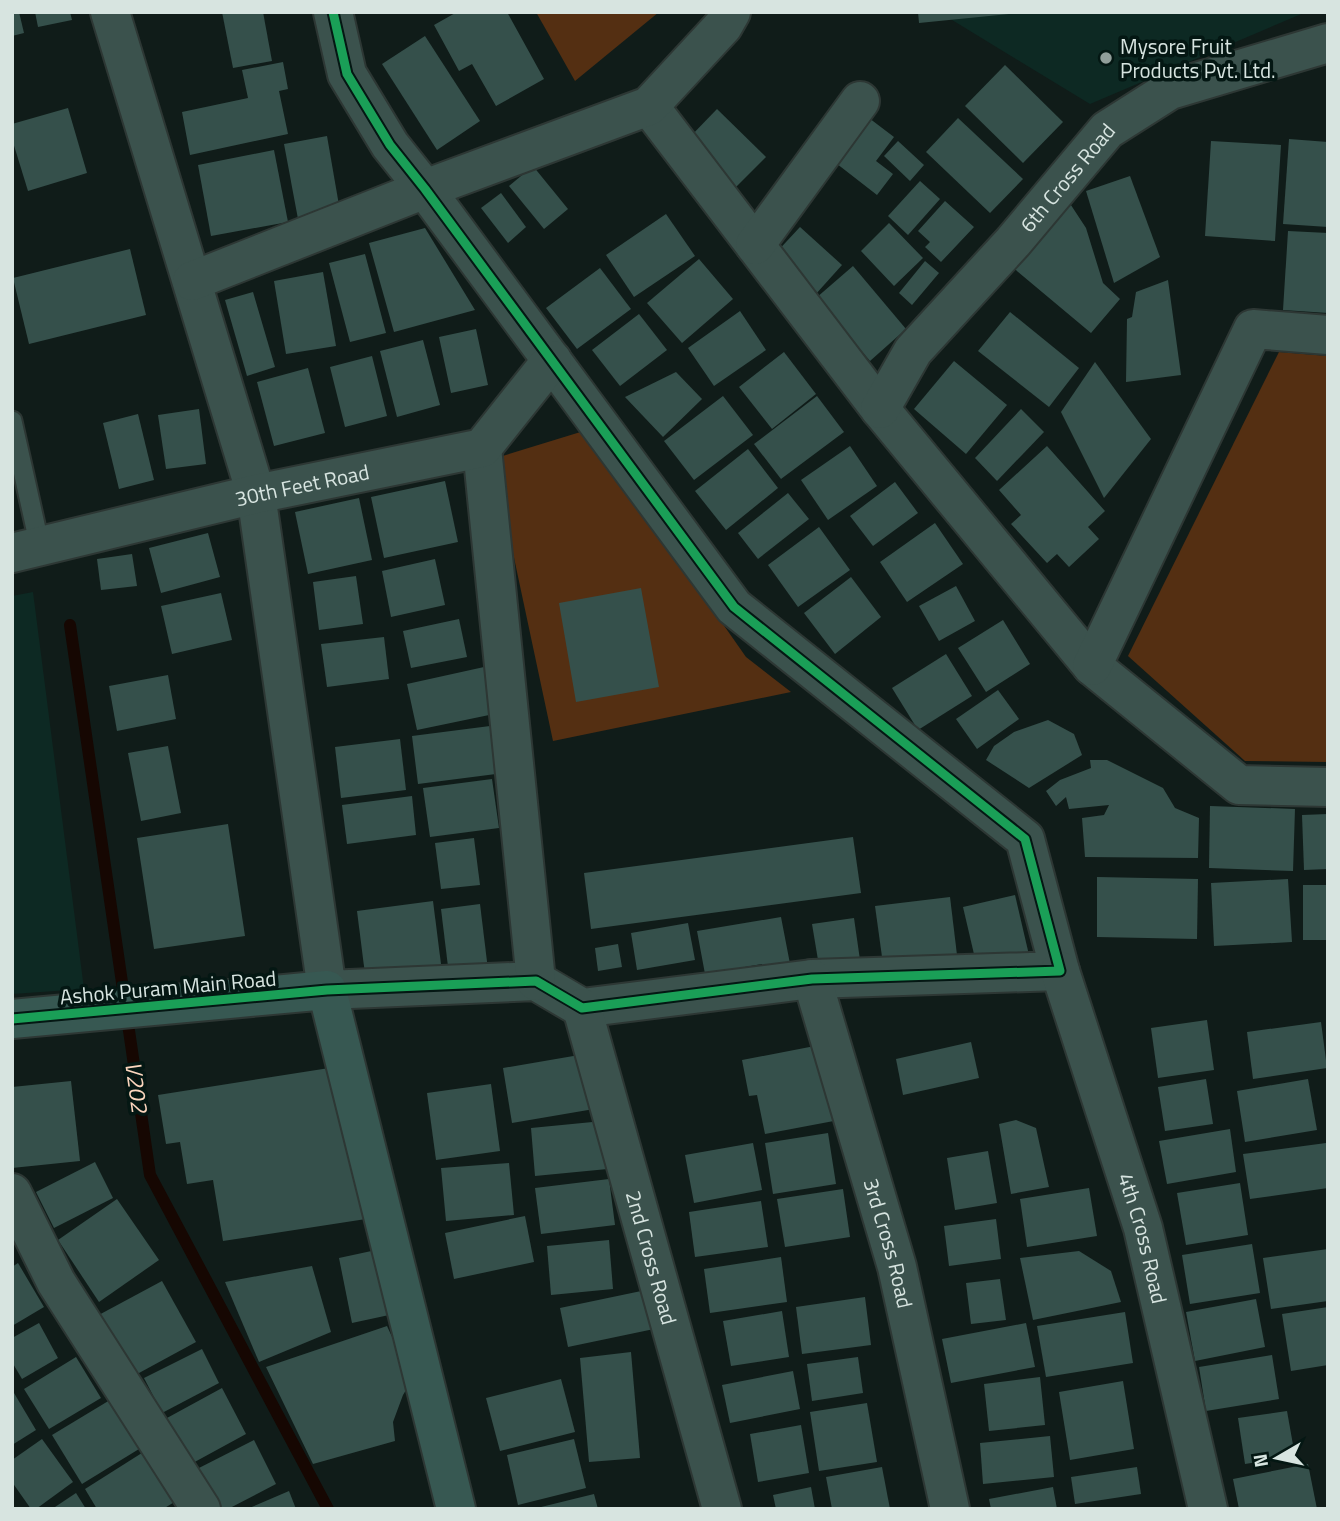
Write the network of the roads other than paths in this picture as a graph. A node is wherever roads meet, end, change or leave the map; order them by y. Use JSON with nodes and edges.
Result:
{"nodes":[{"id":1,"x":110,"y":12,"type":"edge"},
{"id":2,"x":333,"y":12,"type":"edge"},
{"id":3,"x":731,"y":12,"type":"edge"},
{"id":4,"x":1328,"y":43,"type":"edge"},
{"id":5,"x":860,"y":101,"type":"dead end"},
{"id":6,"x":649,"y":106,"type":"junction"},
{"id":7,"x":425,"y":189,"type":"junction"},
{"id":8,"x":755,"y":245,"type":"junction"},
{"id":9,"x":192,"y":281,"type":"junction"},
{"id":10,"x":1328,"y":335,"type":"edge"},
{"id":11,"x":552,"y":360,"type":"junction"},
{"id":12,"x":880,"y":409,"type":"junction"},
{"id":13,"x":12,"y":421,"type":"edge"},
{"id":14,"x":482,"y":448,"type":"junction"},
{"id":15,"x":257,"y":494,"type":"junction"},
{"id":16,"x":26,"y":550,"type":"edge"},
{"id":17,"x":1093,"y":666,"type":"junction"},
{"id":18,"x":1328,"y":788,"type":"edge"},
{"id":19,"x":1060,"y":971,"type":"junction"},
{"id":20,"x":812,"y":979,"type":"junction"},
{"id":21,"x":536,"y":981,"type":"junction"},
{"id":22,"x":327,"y":990,"type":"junction"},
{"id":23,"x":582,"y":1008,"type":"junction"},
{"id":24,"x":12,"y":1019,"type":"edge"},
{"id":25,"x":12,"y":1193,"type":"edge"},
{"id":26,"x":201,"y":1509,"type":"edge"},
{"id":27,"x":456,"y":1509,"type":"edge"},
{"id":28,"x":722,"y":1509,"type":"edge"},
{"id":29,"x":950,"y":1509,"type":"edge"},
{"id":30,"x":1208,"y":1509,"type":"edge"}],
"edges":[{"from":1,"to":9,"type":"street"},
{"from":2,"to":7,"type":"street","name":"4th Cross Road"},
{"from":3,"to":6,"type":"street"},
{"from":4,"to":12,"type":"street","name":"6th Cross Road"},
{"from":5,"to":8,"type":"street"},
{"from":6,"to":7,"type":"street"},
{"from":6,"to":8,"type":"street"},
{"from":7,"to":9,"type":"street"},
{"from":7,"to":11,"type":"street","name":"4th Cross Road"},
{"from":8,"to":12,"type":"street"},
{"from":9,"to":15,"type":"street"},
{"from":10,"to":17,"type":"street"},
{"from":11,"to":14,"type":"street"},
{"from":11,"to":19,"type":"street","name":"4th Cross Road"},
{"from":12,"to":17,"type":"street"},
{"from":13,"to":16,"type":"lane"},
{"from":14,"to":15,"type":"street","name":"30th Feet Road"},
{"from":14,"to":21,"type":"street"},
{"from":15,"to":16,"type":"street","name":"30th Feet Road"},
{"from":15,"to":22,"type":"street"},
{"from":17,"to":18,"type":"street"},
{"from":19,"to":20,"type":"street"},
{"from":19,"to":30,"type":"street","name":"4th Cross Road"},
{"from":20,"to":23,"type":"street"},
{"from":20,"to":29,"type":"street","name":"3rd Cross Road"},
{"from":21,"to":22,"type":"street"},
{"from":21,"to":23,"type":"street"},
{"from":22,"to":24,"type":"street","name":"Ashok Puram Main Road"},
{"from":22,"to":27,"type":"street"},
{"from":23,"to":28,"type":"street","name":"2nd Cross Road"},
{"from":25,"to":26,"type":"street"}]}
